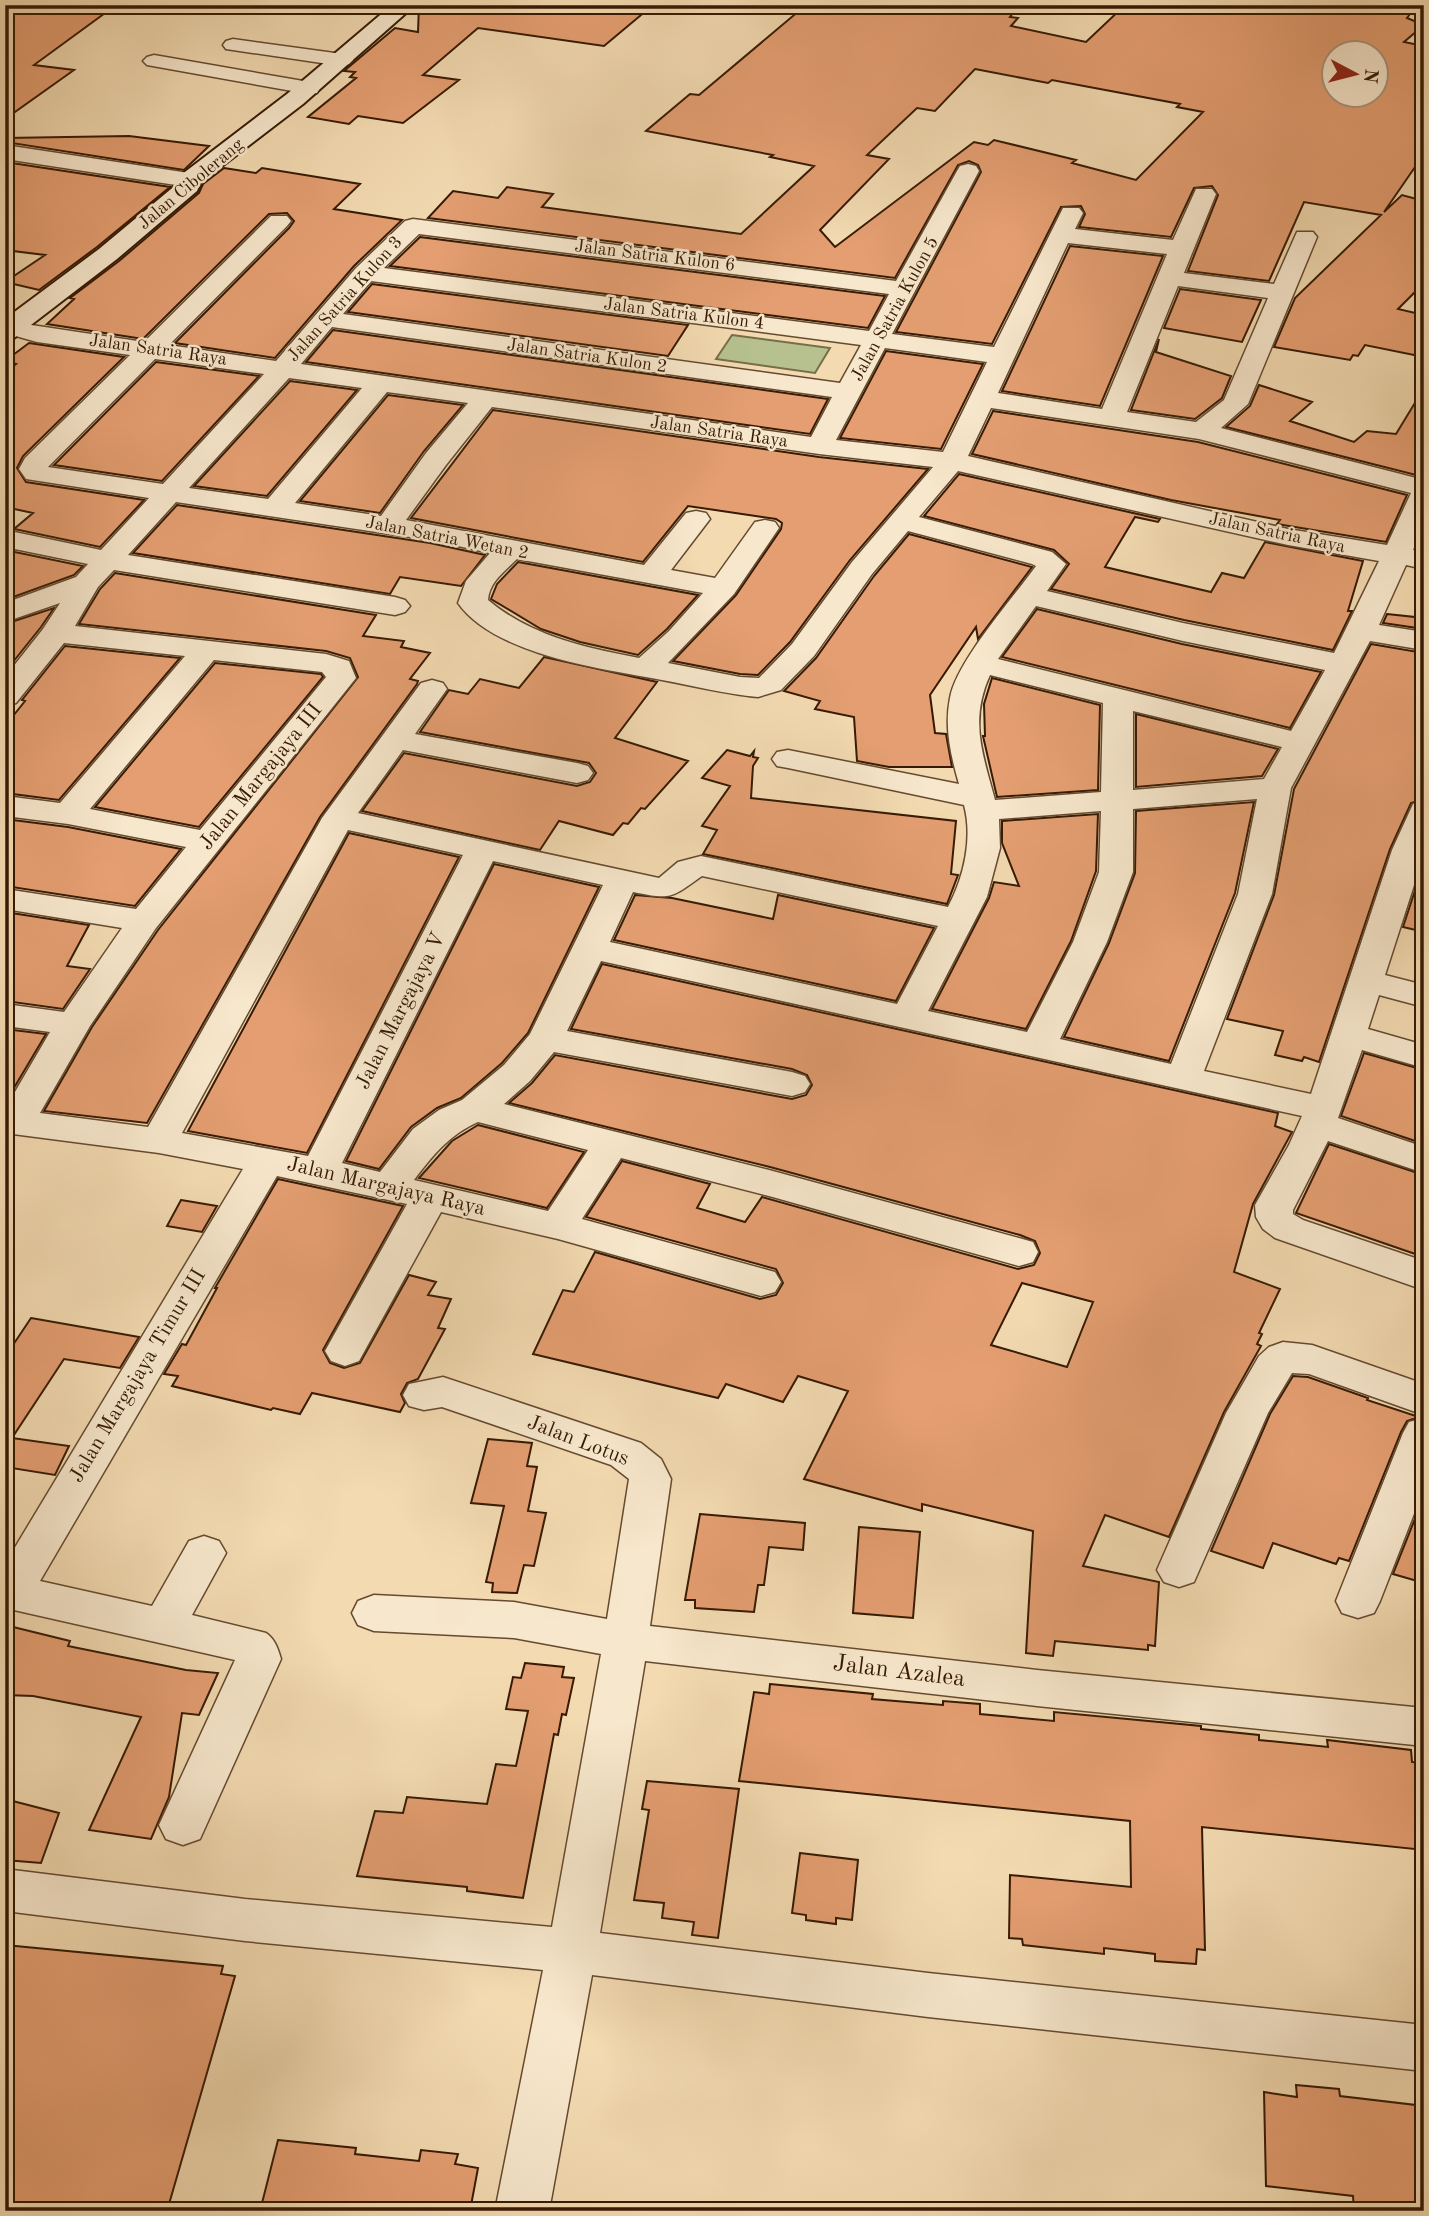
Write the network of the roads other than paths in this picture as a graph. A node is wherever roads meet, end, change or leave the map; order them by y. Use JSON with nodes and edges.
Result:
{"nodes":[{"id":1,"x":405,"y":5,"type":"edge"},
{"id":2,"x":233,"y":46,"type":"dead end"},
{"id":3,"x":342,"y":60,"type":"junction"},
{"id":4,"x":154,"y":61,"type":"dead end"},
{"id":5,"x":309,"y":88,"type":"junction"},
{"id":6,"x":5,"y":152,"type":"edge"},
{"id":7,"x":968,"y":172,"type":"dead end"},
{"id":8,"x":190,"y":180,"type":"junction"},
{"id":9,"x":1204,"y":194,"type":"dead end"},
{"id":10,"x":279,"y":222,"type":"dead end"},
{"id":11,"x":407,"y":230,"type":"joint"},
{"id":12,"x":1305,"y":237,"type":"dead end"},
{"id":13,"x":1182,"y":248,"type":"junction"},
{"id":14,"x":365,"y":274,"type":"junction"},
{"id":15,"x":1170,"y":278,"type":"junction"},
{"id":16,"x":905,"y":289,"type":"junction"},
{"id":17,"x":1283,"y":293,"type":"junction"},
{"id":18,"x":707,"y":317,"type":"junction"},
{"id":19,"x":326,"y":319,"type":"junction"},
{"id":20,"x":10,"y":324,"type":"edge"},
{"id":21,"x":877,"y":340,"type":"junction"},
{"id":22,"x":150,"y":349,"type":"junction"},
{"id":23,"x":1003,"y":356,"type":"junction"},
{"id":24,"x":284,"y":368,"type":"junction"},
{"id":25,"x":382,"y":382,"type":"junction"},
{"id":26,"x":849,"y":393,"type":"junction"},
{"id":27,"x":486,"y":398,"type":"junction"},
{"id":28,"x":983,"y":399,"type":"junction"},
{"id":29,"x":594,"y":414,"type":"junction"},
{"id":30,"x":1112,"y":417,"type":"junction"},
{"id":31,"x":1201,"y":431,"type":"junction"},
{"id":32,"x":577,"y":435,"type":"dead end"},
{"id":33,"x":819,"y":446,"type":"junction"},
{"id":34,"x":952,"y":461,"type":"junction"},
{"id":35,"x":1424,"y":488,"type":"edge"},
{"id":36,"x":170,"y":492,"type":"junction"},
{"id":37,"x":1424,"y":495,"type":"edge"},
{"id":38,"x":276,"y":508,"type":"junction"},
{"id":39,"x":696,"y":519,"type":"dead end"},
{"id":40,"x":901,"y":521,"type":"junction"},
{"id":41,"x":388,"y":526,"type":"junction"},
{"id":42,"x":765,"y":528,"type":"dead end"},
{"id":43,"x":5,"y":538,"type":"edge"},
{"id":44,"x":510,"y":548,"type":"junction"},
{"id":45,"x":1409,"y":558,"type":"edge"},
{"id":46,"x":108,"y":560,"type":"junction"},
{"id":47,"x":650,"y":576,"type":"junction"},
{"id":48,"x":86,"y":583,"type":"junction"},
{"id":49,"x":724,"y":588,"type":"junction"},
{"id":50,"x":1029,"y":596,"type":"junction"},
{"id":51,"x":396,"y":606,"type":"dead end"},
{"id":52,"x":5,"y":613,"type":"edge"},
{"id":53,"x":1361,"y":631,"type":"junction"},
{"id":54,"x":56,"y":633,"type":"junction"},
{"id":55,"x":1424,"y":641,"type":"edge"},
{"id":56,"x":207,"y":649,"type":"junction"},
{"id":57,"x":980,"y":664,"type":"junction"},
{"id":58,"x":1342,"y":664,"type":"junction"},
{"id":59,"x":645,"y":668,"type":"junction"},
{"id":60,"x":432,"y":689,"type":"dead end"},
{"id":61,"x":1118,"y":696,"type":"junction"},
{"id":62,"x":5,"y":697,"type":"edge"},
{"id":63,"x":394,"y":739,"type":"junction"},
{"id":64,"x":1300,"y":742,"type":"junction"},
{"id":65,"x":788,"y":759,"type":"dead end"},
{"id":66,"x":577,"y":773,"type":"dead end"},
{"id":67,"x":1275,"y":788,"type":"junction"},
{"id":68,"x":1117,"y":800,"type":"junction"},
{"id":69,"x":980,"y":804,"type":"junction"},
{"id":70,"x":5,"y":806,"type":"edge"},
{"id":71,"x":1424,"y":811,"type":"edge"},
{"id":72,"x":68,"y":814,"type":"junction"},
{"id":73,"x":338,"y":818,"type":"junction"},
{"id":74,"x":210,"y":842,"type":"junction"},
{"id":75,"x":482,"y":850,"type":"junction"},
{"id":76,"x":622,"y":881,"type":"junction"},
{"id":77,"x":5,"y":899,"type":"edge"},
{"id":78,"x":144,"y":920,"type":"junction"},
{"id":79,"x":959,"y":920,"type":"junction"},
{"id":80,"x":589,"y":948,"type":"junction"},
{"id":81,"x":1364,"y":981,"type":"junction"},
{"id":82,"x":1424,"y":996,"type":"edge"},
{"id":83,"x":5,"y":1015,"type":"edge"},
{"id":84,"x":907,"y":1017,"type":"junction"},
{"id":85,"x":73,"y":1024,"type":"junction"},
{"id":86,"x":1349,"y":1035,"type":"junction"},
{"id":87,"x":546,"y":1039,"type":"junction"},
{"id":88,"x":1038,"y":1047,"type":"junction"},
{"id":89,"x":1424,"y":1057,"type":"edge"},
{"id":90,"x":1183,"y":1080,"type":"junction"},
{"id":91,"x":792,"y":1084,"type":"dead end"},
{"id":92,"x":475,"y":1109,"type":"junction"},
{"id":93,"x":1319,"y":1116,"type":"junction"},
{"id":94,"x":11,"y":1122,"type":"edge"},
{"id":95,"x":159,"y":1141,"type":"junction"},
{"id":96,"x":612,"y":1143,"type":"junction"},
{"id":97,"x":1424,"y":1160,"type":"edge"},
{"id":98,"x":267,"y":1161,"type":"junction"},
{"id":99,"x":319,"y":1171,"type":"junction"},
{"id":100,"x":389,"y":1187,"type":"junction"},
{"id":101,"x":430,"y":1197,"type":"junction"},
{"id":102,"x":558,"y":1226,"type":"junction"},
{"id":103,"x":1019,"y":1252,"type":"dead end"},
{"id":104,"x":1424,"y":1276,"type":"edge"},
{"id":105,"x":761,"y":1282,"type":"dead end"},
{"id":106,"x":345,"y":1351,"type":"dead end"},
{"id":107,"x":424,"y":1395,"type":"dead end"},
{"id":108,"x":1424,"y":1400,"type":"edge"},
{"id":109,"x":1424,"y":1433,"type":"edge"},
{"id":110,"x":204,"y":1553,"type":"dead end"},
{"id":111,"x":1179,"y":1570,"type":"dead end"},
{"id":112,"x":8,"y":1591,"type":"edge"},
{"id":113,"x":1358,"y":1601,"type":"dead end"},
{"id":114,"x":374,"y":1613,"type":"dead end"},
{"id":115,"x":163,"y":1626,"type":"junction"},
{"id":116,"x":628,"y":1641,"type":"junction"},
{"id":117,"x":1424,"y":1727,"type":"edge"},
{"id":118,"x":183,"y":1825,"type":"dead end"},
{"id":119,"x":5,"y":1890,"type":"edge"},
{"id":120,"x":572,"y":1951,"type":"junction"},
{"id":121,"x":1424,"y":2048,"type":"edge"},
{"id":122,"x":522,"y":2211,"type":"edge"}],
"edges":[{"from":1,"to":3,"type":"street","name":"Jalan Cibolerang"},
{"from":2,"to":3,"type":"street"},
{"from":3,"to":5,"type":"street","name":"Jalan Cibolerang"},
{"from":4,"to":5,"type":"street"},
{"from":5,"to":8,"type":"street","name":"Jalan Cibolerang"},
{"from":6,"to":8,"type":"street"},
{"from":7,"to":16,"type":"street","name":"Jalan Satria Kulon 5"},
{"from":8,"to":20,"type":"street","name":"Jalan Cibolerang"},
{"from":9,"to":13,"type":"street"},
{"from":10,"to":22,"type":"street"},
{"from":11,"to":14,"type":"street","name":"Jalan Satria Kulon 3"},
{"from":11,"to":18,"type":"street","name":"Jalan Satria Kulon 6"},
{"from":12,"to":17,"type":"street"},
{"from":13,"to":15,"type":"street"},
{"from":13,"to":23,"type":"street"},
{"from":14,"to":18,"type":"street","name":"Jalan Satria Kulon 4"},
{"from":14,"to":19,"type":"street","name":"Jalan Satria Kulon 3"},
{"from":15,"to":17,"type":"street"},
{"from":15,"to":30,"type":"street"},
{"from":16,"to":18,"type":"street","name":"Jalan Satria Kulon 6"},
{"from":16,"to":21,"type":"street","name":"Jalan Satria Kulon 5"},
{"from":17,"to":31,"type":"street"},
{"from":18,"to":19,"type":"street","name":"Jalan Satria Kulon 2"},
{"from":18,"to":21,"type":"street","name":"Jalan Satria Kulon 4"},
{"from":18,"to":26,"type":"street","name":"Jalan Satria Kulon 2"},
{"from":19,"to":24,"type":"street","name":"Jalan Satria Kulon 3"},
{"from":20,"to":22,"type":"street","name":"Jalan Satria Raya"},
{"from":21,"to":23,"type":"street","name":"Jalan Satria Kulon 4"},
{"from":21,"to":26,"type":"street","name":"Jalan Satria Kulon 5"},
{"from":22,"to":24,"type":"street","name":"Jalan Satria Raya"},
{"from":22,"to":36,"type":"street","name":"Jalan Satria Wetan 2"},
{"from":23,"to":28,"type":"street"},
{"from":24,"to":25,"type":"street","name":"Jalan Satria Raya"},
{"from":24,"to":36,"type":"street","name":"Jalan Satria Kulon 3"},
{"from":25,"to":27,"type":"street","name":"Jalan Satria Raya"},
{"from":25,"to":38,"type":"street"},
{"from":26,"to":33,"type":"street","name":"Jalan Satria Kulon 5"},
{"from":27,"to":29,"type":"street","name":"Jalan Satria Raya"},
{"from":27,"to":41,"type":"street"},
{"from":28,"to":30,"type":"street"},
{"from":28,"to":34,"type":"street"},
{"from":29,"to":32,"type":"street"},
{"from":29,"to":33,"type":"street","name":"Jalan Satria Raya"},
{"from":30,"to":31,"type":"street"},
{"from":31,"to":35,"type":"street"},
{"from":33,"to":34,"type":"street","name":"Jalan Satria Raya"},
{"from":34,"to":40,"type":"street"},
{"from":34,"to":45,"type":"street","name":"Jalan Satria Raya"},
{"from":36,"to":38,"type":"street","name":"Jalan Satria Wetan 2"},
{"from":36,"to":46,"type":"street","name":"Jalan Satria Kulon 3"},
{"from":37,"to":45,"type":"street"},
{"from":38,"to":41,"type":"street","name":"Jalan Satria Wetan 2"},
{"from":39,"to":47,"type":"street"},
{"from":40,"to":50,"type":"street"},
{"from":40,"to":59,"type":"street"},
{"from":41,"to":44,"type":"street","name":"Jalan Satria Wetan 2"},
{"from":42,"to":49,"type":"street"},
{"from":43,"to":46,"type":"street"},
{"from":44,"to":47,"type":"street","name":"Jalan Satria Wetan 2"},
{"from":44,"to":59,"type":"street"},
{"from":45,"to":53,"type":"street"},
{"from":46,"to":48,"type":"street","name":"Jalan Satria Kulon 3"},
{"from":46,"to":51,"type":"street"},
{"from":47,"to":49,"type":"street","name":"Jalan Satria Wetan 2"},
{"from":48,"to":52,"type":"street"},
{"from":48,"to":54,"type":"street"},
{"from":49,"to":59,"type":"street"},
{"from":50,"to":57,"type":"street"},
{"from":50,"to":58,"type":"street"},
{"from":53,"to":55,"type":"street"},
{"from":53,"to":58,"type":"street"},
{"from":54,"to":56,"type":"street","name":"Jalan Margajaya III"},
{"from":54,"to":62,"type":"street"},
{"from":56,"to":72,"type":"street"},
{"from":56,"to":74,"type":"street","name":"Jalan Margajaya III"},
{"from":57,"to":61,"type":"street"},
{"from":57,"to":69,"type":"street"},
{"from":58,"to":64,"type":"street"},
{"from":60,"to":63,"type":"street"},
{"from":61,"to":64,"type":"street"},
{"from":61,"to":68,"type":"street"},
{"from":63,"to":66,"type":"street"},
{"from":63,"to":73,"type":"street"},
{"from":64,"to":67,"type":"street"},
{"from":65,"to":69,"type":"street"},
{"from":67,"to":68,"type":"street"},
{"from":67,"to":90,"type":"street"},
{"from":68,"to":69,"type":"street"},
{"from":68,"to":88,"type":"street"},
{"from":69,"to":79,"type":"street"},
{"from":70,"to":72,"type":"street"},
{"from":71,"to":81,"type":"street"},
{"from":72,"to":74,"type":"street"},
{"from":73,"to":75,"type":"street"},
{"from":73,"to":95,"type":"street"},
{"from":74,"to":78,"type":"street","name":"Jalan Margajaya III"},
{"from":75,"to":76,"type":"street"},
{"from":75,"to":99,"type":"street","name":"Jalan Margajaya V"},
{"from":76,"to":79,"type":"street"},
{"from":76,"to":80,"type":"street"},
{"from":77,"to":78,"type":"street"},
{"from":78,"to":85,"type":"street","name":"Jalan Margajaya III"},
{"from":79,"to":84,"type":"street"},
{"from":80,"to":84,"type":"street"},
{"from":80,"to":87,"type":"street"},
{"from":81,"to":82,"type":"street"},
{"from":81,"to":86,"type":"street"},
{"from":83,"to":85,"type":"street"},
{"from":84,"to":88,"type":"street"},
{"from":85,"to":94,"type":"street","name":"Jalan Margajaya III"},
{"from":86,"to":89,"type":"street"},
{"from":86,"to":93,"type":"street"},
{"from":87,"to":91,"type":"street"},
{"from":87,"to":92,"type":"street"},
{"from":88,"to":90,"type":"street"},
{"from":90,"to":93,"type":"street"},
{"from":92,"to":96,"type":"street"},
{"from":92,"to":100,"type":"street"},
{"from":93,"to":97,"type":"street"},
{"from":93,"to":104,"type":"street"},
{"from":94,"to":95,"type":"street","name":"Jalan Margajaya Raya"},
{"from":95,"to":98,"type":"street","name":"Jalan Margajaya Raya"},
{"from":96,"to":102,"type":"street"},
{"from":96,"to":103,"type":"street"},
{"from":98,"to":99,"type":"street","name":"Jalan Margajaya Raya"},
{"from":98,"to":112,"type":"street","name":"Jalan Margajaya Timur III"},
{"from":99,"to":100,"type":"street","name":"Jalan Margajaya Raya"},
{"from":100,"to":101,"type":"street","name":"Jalan Margajaya Raya"},
{"from":101,"to":102,"type":"street","name":"Jalan Margajaya Raya"},
{"from":101,"to":106,"type":"street"},
{"from":102,"to":105,"type":"street","name":"Jalan Margajaya Raya"},
{"from":107,"to":116,"type":"street","name":"Jalan Lotus"},
{"from":108,"to":111,"type":"street"},
{"from":109,"to":113,"type":"street"},
{"from":110,"to":115,"type":"street"},
{"from":112,"to":115,"type":"street","name":"Jalan Margajaya Timur III"},
{"from":114,"to":116,"type":"street","name":"Jalan Azalea"},
{"from":115,"to":118,"type":"street","name":"Jalan Margajaya Timur III"},
{"from":116,"to":117,"type":"street","name":"Jalan Azalea"},
{"from":116,"to":120,"type":"street"},
{"from":119,"to":120,"type":"street"},
{"from":120,"to":121,"type":"street"},
{"from":120,"to":122,"type":"street"}]}
